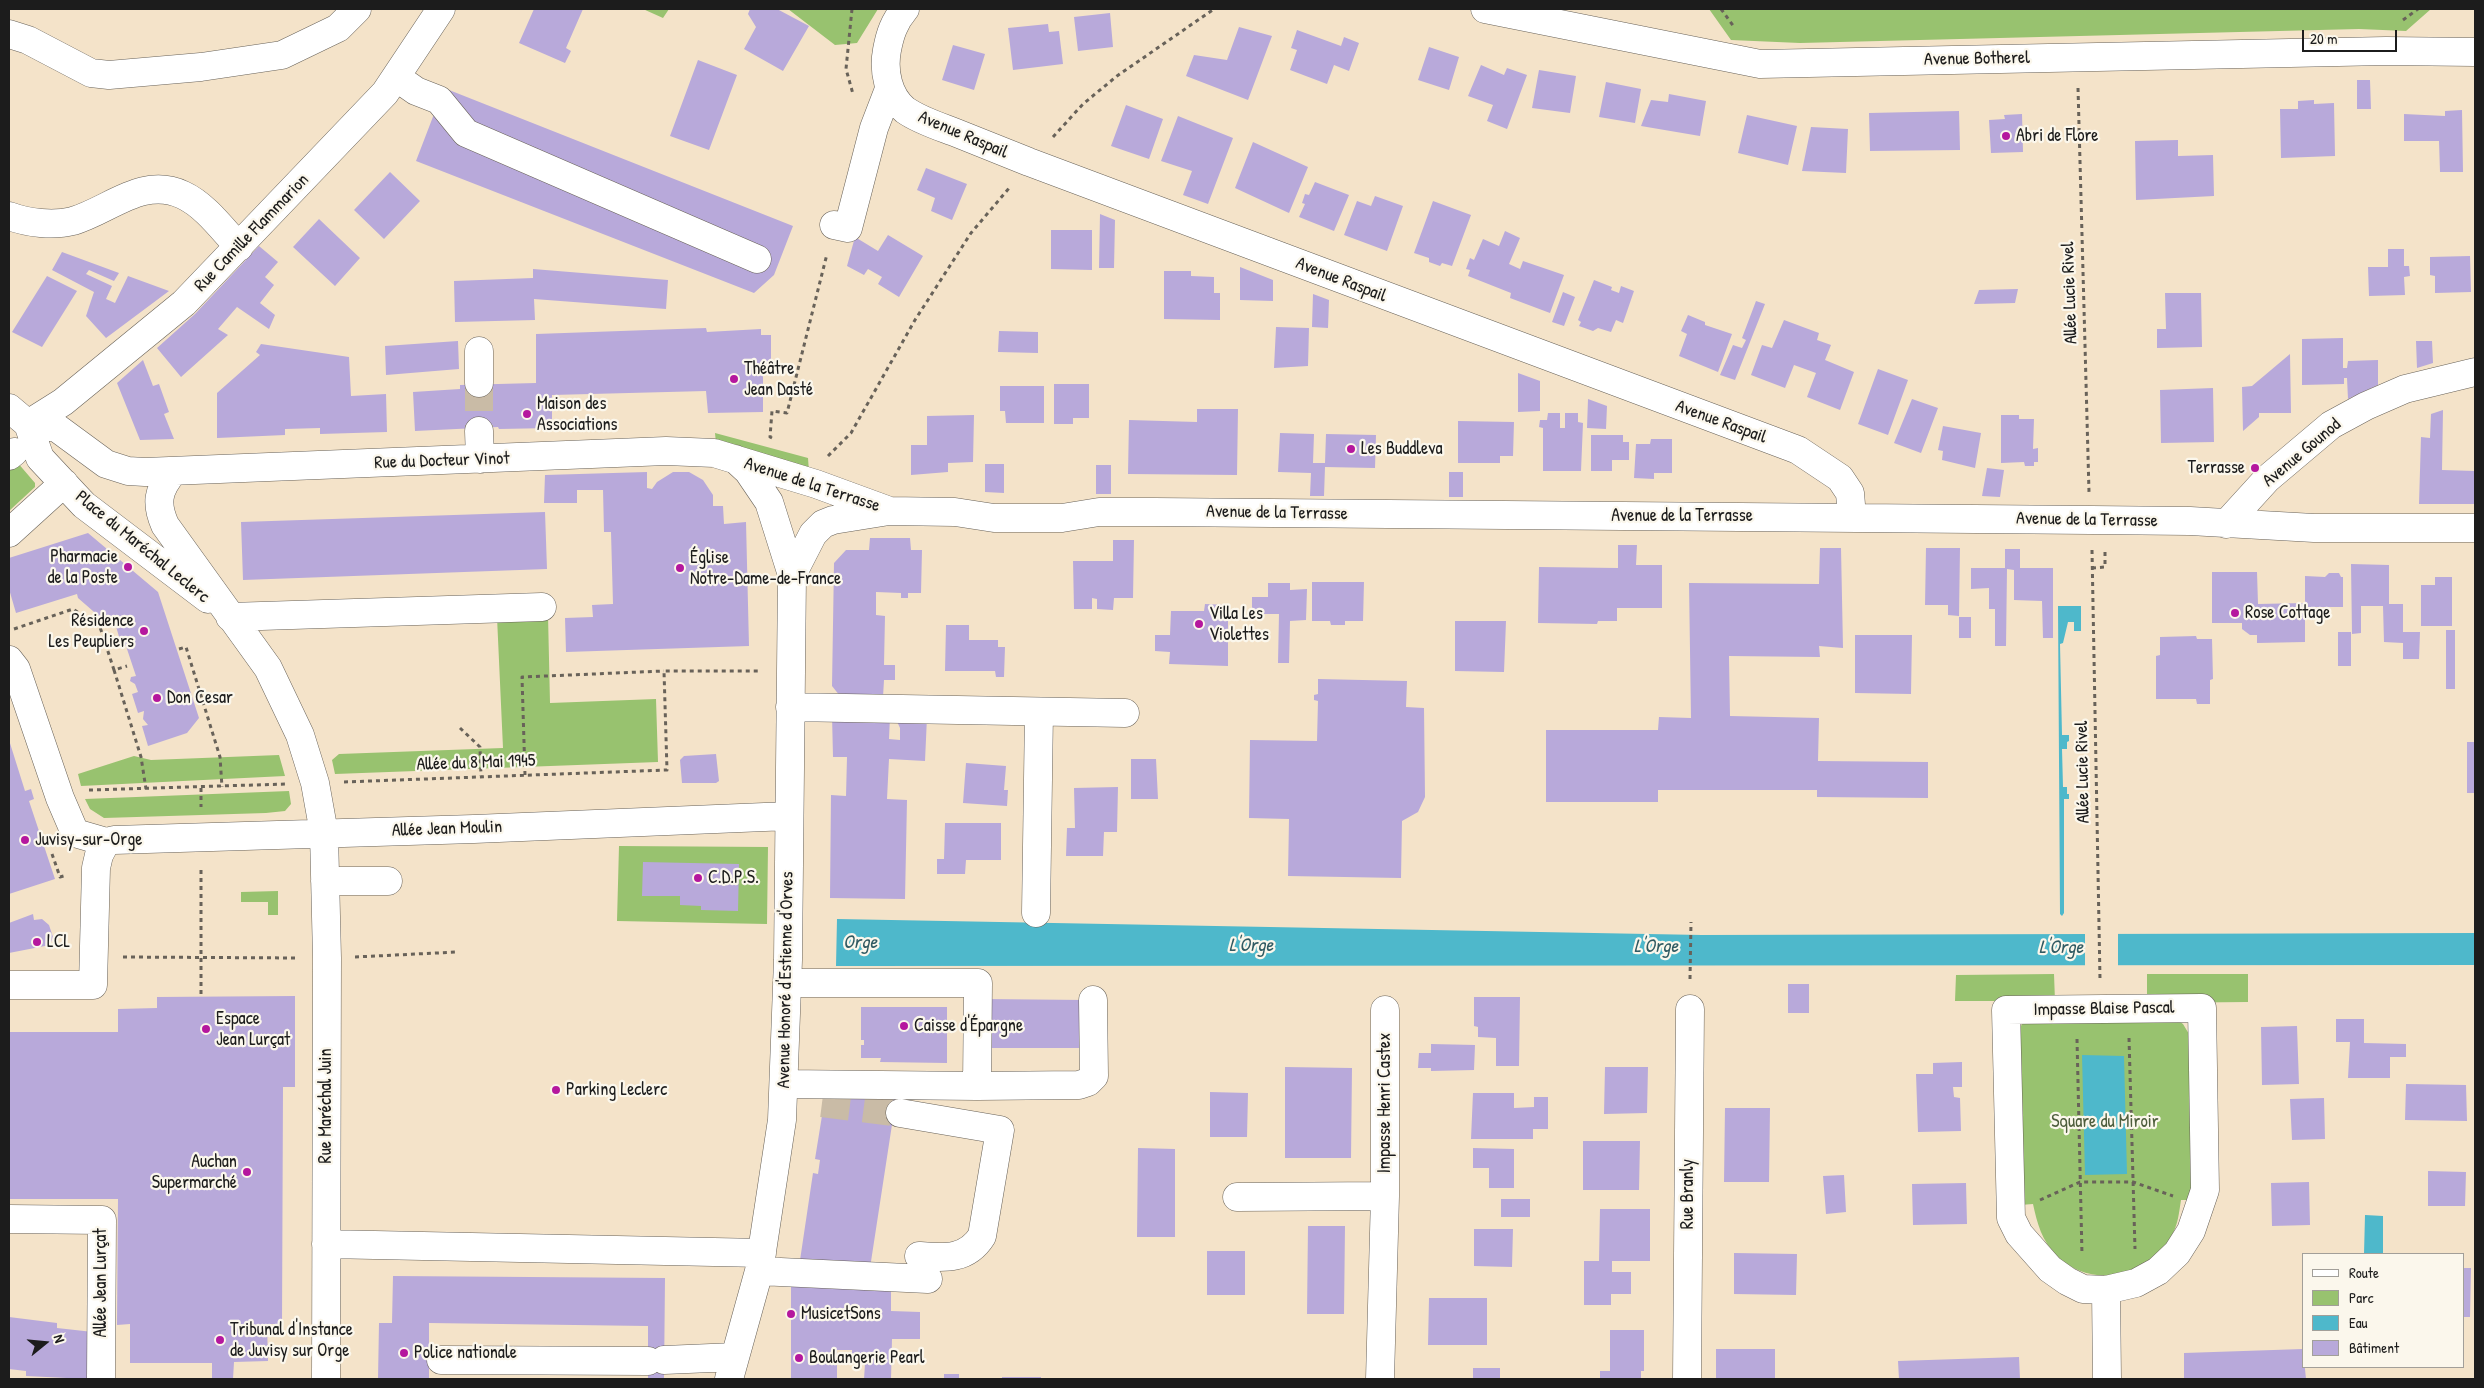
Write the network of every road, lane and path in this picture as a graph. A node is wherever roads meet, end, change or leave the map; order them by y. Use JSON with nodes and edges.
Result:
{"nodes":[{"id":1,"x":357,"y":9,"type":"edge"},
{"id":2,"x":440,"y":9,"type":"edge"},
{"id":3,"x":852,"y":9,"type":"edge"},
{"id":4,"x":905,"y":9,"type":"edge"},
{"id":5,"x":1214,"y":9,"type":"edge"},
{"id":6,"x":1485,"y":9,"type":"edge"},
{"id":7,"x":1721,"y":9,"type":"edge"},
{"id":8,"x":2418,"y":9,"type":"edge"},
{"id":9,"x":2400,"y":22,"type":"dead end"},
{"id":10,"x":1737,"y":31,"type":"dead end"},
{"id":11,"x":9,"y":34,"type":"edge"},
{"id":12,"x":2475,"y":52,"type":"edge"},
{"id":13,"x":396,"y":78,"type":"junction"},
{"id":14,"x":889,"y":89,"type":"junction"},
{"id":15,"x":2078,"y":96,"type":"dead end"},
{"id":16,"x":854,"y":97,"type":"dead end"},
{"id":17,"x":1052,"y":137,"type":"dead end"},
{"id":18,"x":1010,"y":186,"type":"dead end"},
{"id":19,"x":9,"y":216,"type":"edge"},
{"id":20,"x":834,"y":225,"type":"joint"},
{"id":21,"x":239,"y":247,"type":"junction"},
{"id":22,"x":757,"y":259,"type":"dead end"},
{"id":23,"x":478,"y":351,"type":"dead end"},
{"id":24,"x":2475,"y":372,"type":"edge"},
{"id":25,"x":479,"y":383,"type":"tunnel mouth"},
{"id":26,"x":787,"y":414,"type":"dead end"},
{"id":27,"x":18,"y":416,"type":"edge"},
{"id":28,"x":479,"y":432,"type":"tunnel mouth"},
{"id":29,"x":827,"y":457,"type":"dead end"},
{"id":30,"x":480,"y":459,"type":"junction"},
{"id":31,"x":735,"y":459,"type":"junction"},
{"id":32,"x":173,"y":472,"type":"junction"},
{"id":33,"x":64,"y":483,"type":"junction"},
{"id":34,"x":2089,"y":490,"type":"dead end"},
{"id":35,"x":889,"y":511,"type":"junction"},
{"id":36,"x":1852,"y":517,"type":"junction"},
{"id":37,"x":2226,"y":524,"type":"junction"},
{"id":38,"x":2475,"y":528,"type":"edge"},
{"id":39,"x":9,"y":533,"type":"edge"},
{"id":40,"x":2105,"y":544,"type":"dead end"},
{"id":41,"x":172,"y":556,"type":"junction"},
{"id":42,"x":2092,"y":561,"type":"dead end"},
{"id":43,"x":2092,"y":568,"type":"junction"},
{"id":44,"x":792,"y":575,"type":"junction"},
{"id":45,"x":542,"y":607,"type":"dead end"},
{"id":46,"x":230,"y":617,"type":"junction"},
{"id":47,"x":9,"y":631,"type":"edge"},
{"id":48,"x":179,"y":649,"type":"dead end"},
{"id":49,"x":9,"y":660,"type":"edge"},
{"id":50,"x":127,"y":666,"type":"dead end"},
{"id":51,"x":114,"y":670,"type":"junction"},
{"id":52,"x":664,"y":671,"type":"junction"},
{"id":53,"x":790,"y":677,"type":"junction"},
{"id":54,"x":790,"y":706,"type":"junction"},
{"id":55,"x":1040,"y":712,"type":"junction"},
{"id":56,"x":1125,"y":713,"type":"dead end"},
{"id":57,"x":460,"y":728,"type":"dead end"},
{"id":58,"x":525,"y":775,"type":"junction"},
{"id":59,"x":481,"y":776,"type":"junction"},
{"id":60,"x":315,"y":783,"type":"junction"},
{"id":61,"x":222,"y":787,"type":"junction"},
{"id":62,"x":201,"y":788,"type":"junction"},
{"id":63,"x":146,"y":789,"type":"junction"},
{"id":64,"x":60,"y":798,"type":"junction"},
{"id":65,"x":789,"y":816,"type":"junction"},
{"id":66,"x":324,"y":832,"type":"junction"},
{"id":67,"x":201,"y":837,"type":"junction"},
{"id":68,"x":106,"y":842,"type":"junction"},
{"id":69,"x":325,"y":881,"type":"junction"},
{"id":70,"x":388,"y":881,"type":"dead end"},
{"id":71,"x":1036,"y":913,"type":"dead end"},
{"id":72,"x":1691,"y":922,"type":"dead end"},
{"id":73,"x":457,"y":952,"type":"dead end"},
{"id":74,"x":95,"y":956,"type":"junction"},
{"id":75,"x":201,"y":958,"type":"junction"},
{"id":76,"x":326,"y":958,"type":"junction"},
{"id":77,"x":780,"y":968,"type":"junction"},
{"id":78,"x":2100,"y":981,"type":"dead end"},
{"id":79,"x":9,"y":985,"type":"edge"},
{"id":80,"x":201,"y":994,"type":"dead end"},
{"id":81,"x":1093,"y":1000,"type":"dead end"},
{"id":82,"x":2128,"y":1008,"type":"junction"},
{"id":83,"x":1690,"y":1009,"type":"joint"},
{"id":84,"x":2077,"y":1009,"type":"junction"},
{"id":85,"x":1385,"y":1010,"type":"dead end"},
{"id":86,"x":977,"y":1086,"type":"junction"},
{"id":87,"x":822,"y":1103,"type":"tunnel mouth"},
{"id":88,"x":777,"y":1105,"type":"junction"},
{"id":89,"x":900,"y":1113,"type":"tunnel mouth"},
{"id":90,"x":2080,"y":1182,"type":"junction"},
{"id":91,"x":2133,"y":1182,"type":"junction"},
{"id":92,"x":1385,"y":1196,"type":"junction"},
{"id":93,"x":1237,"y":1197,"type":"dead end"},
{"id":94,"x":2200,"y":1210,"type":"junction"},
{"id":95,"x":2011,"y":1218,"type":"junction"},
{"id":96,"x":9,"y":1219,"type":"edge"},
{"id":97,"x":326,"y":1244,"type":"junction"},
{"id":98,"x":760,"y":1262,"type":"junction"},
{"id":99,"x":2136,"y":1282,"type":"junction"},
{"id":100,"x":2094,"y":1289,"type":"junction"},
{"id":101,"x":441,"y":1360,"type":"dead end"},
{"id":102,"x":732,"y":1368,"type":"edge"},
{"id":103,"x":102,"y":1379,"type":"edge"},
{"id":104,"x":326,"y":1379,"type":"edge"},
{"id":105,"x":1380,"y":1379,"type":"edge"},
{"id":106,"x":1687,"y":1379,"type":"edge"},
{"id":107,"x":2107,"y":1379,"type":"edge"}],
"edges":[{"from":1,"to":11,"type":"street"},
{"from":2,"to":13,"type":"street","name":"Rue Camille Flammarion"},
{"from":3,"to":16,"type":"path"},
{"from":4,"to":14,"type":"street"},
{"from":5,"to":17,"type":"path"},
{"from":6,"to":12,"type":"street","name":"Avenue Botherel"},
{"from":7,"to":10,"type":"path"},
{"from":8,"to":9,"type":"path"},
{"from":13,"to":21,"type":"street","name":"Rue Camille Flammarion"},
{"from":13,"to":22,"type":"street"},
{"from":14,"to":20,"type":"street"},
{"from":14,"to":36,"type":"street","name":"Avenue Raspail"},
{"from":15,"to":34,"type":"path","name":"Allée Lucie Rivel"},
{"from":18,"to":29,"type":"path"},
{"from":19,"to":21,"type":"street"},
{"from":20,"to":26,"type":"path"},
{"from":21,"to":27,"type":"street","name":"Rue Camille Flammarion"},
{"from":23,"to":25,"type":"street"},
{"from":24,"to":37,"type":"street","name":"Avenue Gounod"},
{"from":27,"to":32,"type":"street","name":"Rue du Docteur Vinot"},
{"from":27,"to":33,"type":"street","name":"Place du Maréchal Leclerc"},
{"from":28,"to":30,"type":"street"},
{"from":30,"to":31,"type":"street","name":"Rue du Docteur Vinot"},
{"from":30,"to":32,"type":"street","name":"Rue du Docteur Vinot"},
{"from":31,"to":35,"type":"street","name":"Avenue de la Terrasse"},
{"from":31,"to":44,"type":"street"},
{"from":32,"to":41,"type":"street","name":"Place du Maréchal Leclerc"},
{"from":33,"to":39,"type":"street"},
{"from":33,"to":41,"type":"street","name":"Place du Maréchal Leclerc"},
{"from":35,"to":36,"type":"street","name":"Avenue de la Terrasse"},
{"from":35,"to":44,"type":"street","name":"Avenue de la Terrasse"},
{"from":36,"to":37,"type":"street","name":"Avenue de la Terrasse"},
{"from":37,"to":38,"type":"street","name":"Avenue de la Terrasse"},
{"from":40,"to":43,"type":"path"},
{"from":41,"to":46,"type":"street","name":"Place du Maréchal Leclerc"},
{"from":42,"to":43,"type":"path","name":"Allée Lucie Rivel"},
{"from":43,"to":78,"type":"path","name":"Allée Lucie Rivel"},
{"from":44,"to":53,"type":"street","name":"Avenue Honoré d'Estienne d'Orves"},
{"from":45,"to":46,"type":"street"},
{"from":46,"to":60,"type":"street","name":"Place du Maréchal Leclerc"},
{"from":47,"to":51,"type":"path"},
{"from":48,"to":61,"type":"path"},
{"from":49,"to":64,"type":"street"},
{"from":50,"to":51,"type":"path"},
{"from":51,"to":63,"type":"path"},
{"from":52,"to":53,"type":"path"},
{"from":52,"to":58,"type":"path"},
{"from":52,"to":58,"type":"path","name":"Allée du 8 Mai 1945"},
{"from":53,"to":54,"type":"street","name":"Avenue Honoré d'Estienne d'Orves"},
{"from":54,"to":55,"type":"street"},
{"from":54,"to":65,"type":"street","name":"Avenue Honoré d'Estienne d'Orves"},
{"from":55,"to":56,"type":"street"},
{"from":55,"to":71,"type":"street"},
{"from":57,"to":59,"type":"path"},
{"from":58,"to":59,"type":"path","name":"Allée du 8 Mai 1945"},
{"from":59,"to":60,"type":"path","name":"Allée du 8 Mai 1945"},
{"from":60,"to":61,"type":"path","name":"Allée du 8 Mai 1945"},
{"from":60,"to":66,"type":"street","name":"Place du Maréchal Leclerc"},
{"from":61,"to":62,"type":"path","name":"Allée du 8 Mai 1945"},
{"from":62,"to":63,"type":"path","name":"Allée du 8 Mai 1945"},
{"from":62,"to":67,"type":"path"},
{"from":63,"to":64,"type":"path","name":"Allée du 8 Mai 1945"},
{"from":64,"to":68,"type":"street"},
{"from":65,"to":66,"type":"street","name":"Allée Jean Moulin"},
{"from":65,"to":77,"type":"street","name":"Avenue Honoré d'Estienne d'Orves"},
{"from":66,"to":67,"type":"street","name":"Allée Jean Moulin"},
{"from":66,"to":69,"type":"street","name":"Rue Maréchal Juin"},
{"from":67,"to":68,"type":"street","name":"Allée Jean Moulin"},
{"from":67,"to":75,"type":"path"},
{"from":68,"to":74,"type":"street"},
{"from":69,"to":70,"type":"street"},
{"from":69,"to":76,"type":"street","name":"Rue Maréchal Juin"},
{"from":72,"to":83,"type":"path"},
{"from":73,"to":76,"type":"path"},
{"from":74,"to":75,"type":"path"},
{"from":74,"to":79,"type":"street"},
{"from":75,"to":76,"type":"path"},
{"from":75,"to":80,"type":"path"},
{"from":76,"to":97,"type":"street","name":"Rue Maréchal Juin"},
{"from":77,"to":86,"type":"street"},
{"from":77,"to":88,"type":"street","name":"Avenue Honoré d'Estienne d'Orves"},
{"from":81,"to":86,"type":"street"},
{"from":82,"to":84,"type":"street","name":"Impasse Blaise Pascal"},
{"from":82,"to":91,"type":"path"},
{"from":82,"to":94,"type":"street","name":"Impasse Blaise Pascal"},
{"from":83,"to":106,"type":"street","name":"Rue Branly"},
{"from":84,"to":90,"type":"path"},
{"from":84,"to":95,"type":"street","name":"Impasse Blaise Pascal"},
{"from":85,"to":92,"type":"street","name":"Impasse Henri Castex"},
{"from":86,"to":88,"type":"street"},
{"from":87,"to":88,"type":"street"},
{"from":88,"to":98,"type":"street","name":"Avenue Honoré d'Estienne d'Orves"},
{"from":89,"to":98,"type":"street"},
{"from":90,"to":91,"type":"path"},
{"from":90,"to":95,"type":"path"},
{"from":90,"to":100,"type":"path"},
{"from":91,"to":94,"type":"path"},
{"from":91,"to":99,"type":"path"},
{"from":92,"to":93,"type":"street","name":"Impasse Henri Castex"},
{"from":92,"to":105,"type":"street","name":"Impasse Henri Castex"},
{"from":94,"to":99,"type":"street","name":"Impasse Blaise Pascal"},
{"from":95,"to":100,"type":"street"},
{"from":96,"to":103,"type":"street","name":"Allée Jean Lurçat"},
{"from":97,"to":98,"type":"street"},
{"from":97,"to":104,"type":"street","name":"Rue Maréchal Juin"},
{"from":98,"to":102,"type":"street","name":"Avenue Honoré d'Estienne d'Orves"},
{"from":99,"to":100,"type":"street","name":"Impasse Blaise Pascal"},
{"from":100,"to":107,"type":"street"},
{"from":101,"to":102,"type":"street"}]}
